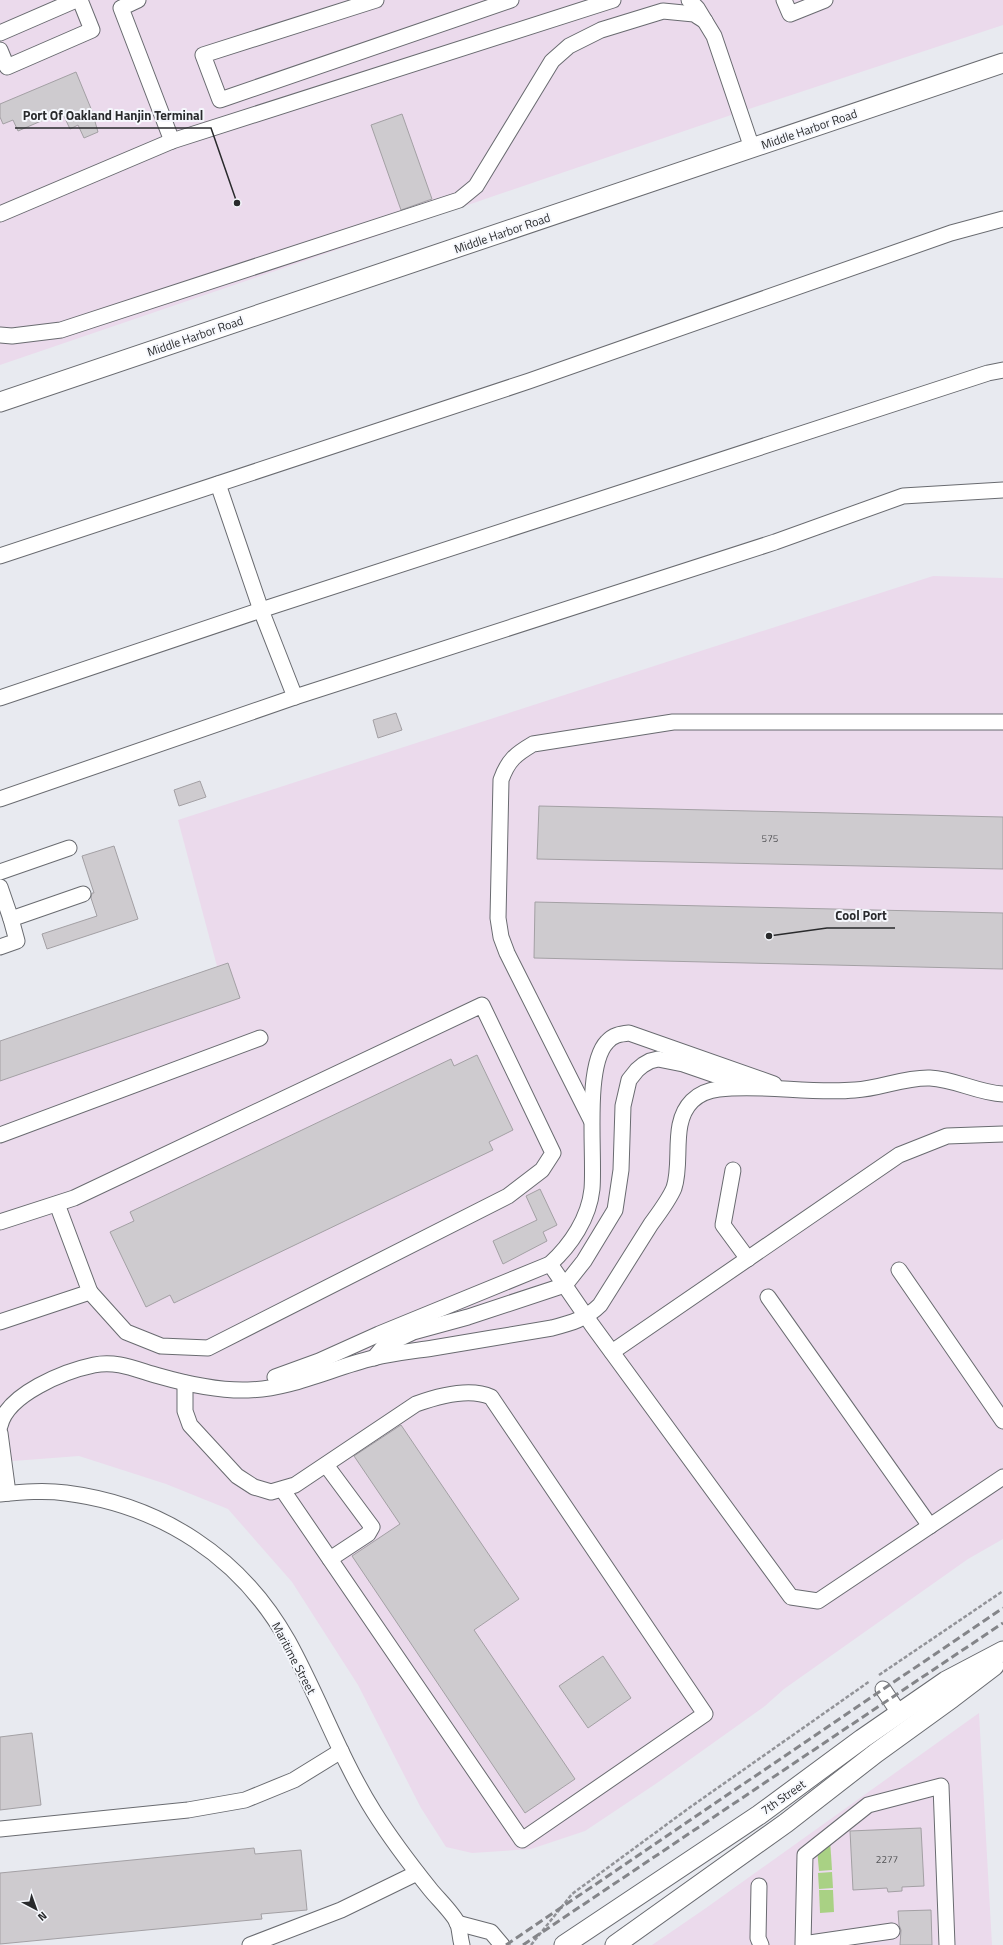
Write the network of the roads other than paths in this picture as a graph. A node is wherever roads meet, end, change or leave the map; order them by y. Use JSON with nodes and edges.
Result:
{"nodes":[{"id":1,"x":76,"y":0,"type":"edge"},
{"id":2,"x":80,"y":0,"type":"edge"},
{"id":3,"x":138,"y":0,"type":"edge"},
{"id":4,"x":376,"y":0,"type":"edge"},
{"id":5,"x":511,"y":0,"type":"edge"},
{"id":6,"x":613,"y":0,"type":"edge"},
{"id":7,"x":689,"y":0,"type":"edge"},
{"id":8,"x":700,"y":0,"type":"edge"},
{"id":9,"x":784,"y":0,"type":"edge"},
{"id":10,"x":825,"y":0,"type":"edge"},
{"id":11,"x":704,"y":21,"type":"junction"},
{"id":12,"x":0,"y":33,"type":"edge"},
{"id":13,"x":0,"y":50,"type":"edge"},
{"id":14,"x":1003,"y":63,"type":"edge"},
{"id":15,"x":172,"y":142,"type":"junction"},
{"id":16,"x":752,"y":148,"type":"junction"},
{"id":17,"x":0,"y":214,"type":"edge"},
{"id":18,"x":1003,"y":219,"type":"edge"},
{"id":19,"x":0,"y":335,"type":"edge"},
{"id":20,"x":1003,"y":370,"type":"edge"},
{"id":21,"x":0,"y":402,"type":"edge"},
{"id":22,"x":218,"y":484,"type":"junction"},
{"id":23,"x":1003,"y":490,"type":"edge"},
{"id":24,"x":0,"y":556,"type":"edge"},
{"id":25,"x":261,"y":610,"type":"junction"},
{"id":26,"x":295,"y":697,"type":"junction"},
{"id":27,"x":0,"y":698,"type":"edge"},
{"id":28,"x":1003,"y":722,"type":"edge"},
{"id":29,"x":0,"y":799,"type":"edge"},
{"id":30,"x":69,"y":848,"type":"dead end"},
{"id":31,"x":0,"y":872,"type":"edge"},
{"id":32,"x":0,"y":887,"type":"edge"},
{"id":33,"x":83,"y":894,"type":"dead end"},
{"id":34,"x":11,"y":920,"type":"junction"},
{"id":35,"x":0,"y":947,"type":"edge"},
{"id":36,"x":260,"y":1038,"type":"dead end"},
{"id":37,"x":754,"y":1089,"type":"junction"},
{"id":38,"x":811,"y":1091,"type":"junction"},
{"id":39,"x":1003,"y":1094,"type":"edge"},
{"id":40,"x":591,"y":1120,"type":"junction"},
{"id":41,"x":1003,"y":1134,"type":"edge"},
{"id":42,"x":0,"y":1135,"type":"edge"},
{"id":43,"x":733,"y":1170,"type":"dead end"},
{"id":44,"x":57,"y":1204,"type":"junction"},
{"id":45,"x":0,"y":1222,"type":"edge"},
{"id":46,"x":748,"y":1259,"type":"junction"},
{"id":47,"x":550,"y":1264,"type":"junction"},
{"id":48,"x":899,"y":1270,"type":"dead end"},
{"id":49,"x":565,"y":1285,"type":"junction"},
{"id":50,"x":90,"y":1292,"type":"junction"},
{"id":51,"x":768,"y":1297,"type":"dead end"},
{"id":52,"x":587,"y":1316,"type":"junction"},
{"id":53,"x":0,"y":1322,"type":"edge"},
{"id":54,"x":612,"y":1352,"type":"junction"},
{"id":55,"x":374,"y":1358,"type":"junction"},
{"id":56,"x":185,"y":1383,"type":"junction"},
{"id":57,"x":236,"y":1390,"type":"junction"},
{"id":58,"x":1003,"y":1421,"type":"edge"},
{"id":59,"x":0,"y":1426,"type":"edge"},
{"id":60,"x":0,"y":1433,"type":"edge"},
{"id":61,"x":326,"y":1465,"type":"junction"},
{"id":62,"x":1003,"y":1477,"type":"edge"},
{"id":63,"x":282,"y":1489,"type":"junction"},
{"id":64,"x":4,"y":1494,"type":"edge"},
{"id":65,"x":930,"y":1526,"type":"junction"},
{"id":66,"x":330,"y":1559,"type":"junction"},
{"id":67,"x":1003,"y":1651,"type":"edge"},
{"id":68,"x":1003,"y":1658,"type":"edge"},
{"id":69,"x":878,"y":1681,"type":"road end"},
{"id":70,"x":900,"y":1713,"type":"junction"},
{"id":71,"x":341,"y":1751,"type":"junction"},
{"id":72,"x":0,"y":1829,"type":"edge"},
{"id":73,"x":417,"y":1873,"type":"junction"},
{"id":74,"x":759,"y":1886,"type":"dead end"},
{"id":75,"x":457,"y":1923,"type":"junction"},
{"id":76,"x":892,"y":1931,"type":"dead end"},
{"id":77,"x":803,"y":1944,"type":"edge"},
{"id":78,"x":250,"y":1945,"type":"edge"},
{"id":79,"x":462,"y":1945,"type":"edge"},
{"id":80,"x":502,"y":1945,"type":"edge"},
{"id":81,"x":564,"y":1945,"type":"edge"},
{"id":82,"x":615,"y":1945,"type":"edge"},
{"id":83,"x":761,"y":1945,"type":"edge"},
{"id":84,"x":947,"y":1945,"type":"edge"}],
"edges":[{"from":1,"to":12,"type":"street"},
{"from":2,"to":13,"type":"street"},
{"from":3,"to":15,"type":"street"},
{"from":4,"to":5,"type":"street"},
{"from":6,"to":15,"type":"street"},
{"from":7,"to":11,"type":"street"},
{"from":8,"to":11,"type":"street"},
{"from":9,"to":10,"type":"street"},
{"from":11,"to":16,"type":"street"},
{"from":11,"to":19,"type":"street"},
{"from":14,"to":16,"type":"main road","name":"Middle Harbor Road"},
{"from":15,"to":17,"type":"street"},
{"from":16,"to":21,"type":"main road","name":"Middle Harbor Road"},
{"from":18,"to":22,"type":"street"},
{"from":20,"to":25,"type":"street"},
{"from":22,"to":24,"type":"street"},
{"from":22,"to":25,"type":"street"},
{"from":23,"to":26,"type":"street"},
{"from":25,"to":26,"type":"street"},
{"from":25,"to":27,"type":"street"},
{"from":26,"to":29,"type":"street"},
{"from":28,"to":40,"type":"street"},
{"from":30,"to":31,"type":"street"},
{"from":32,"to":34,"type":"street"},
{"from":33,"to":34,"type":"street"},
{"from":34,"to":35,"type":"street"},
{"from":36,"to":42,"type":"street"},
{"from":37,"to":38,"type":"street"},
{"from":37,"to":49,"type":"street"},
{"from":37,"to":52,"type":"street"},
{"from":38,"to":39,"type":"street"},
{"from":38,"to":40,"type":"street"},
{"from":40,"to":47,"type":"street"},
{"from":41,"to":46,"type":"street"},
{"from":43,"to":46,"type":"street"},
{"from":44,"to":45,"type":"street"},
{"from":44,"to":50,"type":"street"},
{"from":44,"to":50,"type":"street"},
{"from":46,"to":54,"type":"street"},
{"from":47,"to":49,"type":"street"},
{"from":47,"to":57,"type":"street"},
{"from":48,"to":58,"type":"street"},
{"from":49,"to":52,"type":"street"},
{"from":49,"to":55,"type":"street"},
{"from":50,"to":53,"type":"street"},
{"from":51,"to":65,"type":"street"},
{"from":52,"to":54,"type":"street"},
{"from":52,"to":55,"type":"street"},
{"from":54,"to":65,"type":"street"},
{"from":55,"to":57,"type":"street"},
{"from":56,"to":57,"type":"street"},
{"from":56,"to":59,"type":"street"},
{"from":56,"to":63,"type":"street"},
{"from":60,"to":64,"type":"street"},
{"from":61,"to":63,"type":"street"},
{"from":61,"to":66,"type":"street"},
{"from":61,"to":66,"type":"street"},
{"from":62,"to":65,"type":"street"},
{"from":63,"to":66,"type":"street"},
{"from":64,"to":71,"type":"street","name":"Maritime Street"},
{"from":67,"to":70,"type":"main road","name":"7th Street"},
{"from":68,"to":82,"type":"main road","name":"7th Street"},
{"from":69,"to":70,"type":"street"},
{"from":70,"to":81,"type":"main road","name":"7th Street"},
{"from":71,"to":72,"type":"street"},
{"from":71,"to":73,"type":"street","name":"Maritime Street"},
{"from":73,"to":75,"type":"street","name":"Maritime Street"},
{"from":73,"to":78,"type":"street"},
{"from":74,"to":83,"type":"street"},
{"from":75,"to":79,"type":"street","name":"Maritime Street"},
{"from":75,"to":80,"type":"street"},
{"from":76,"to":77,"type":"street"},
{"from":77,"to":84,"type":"street"}]}
